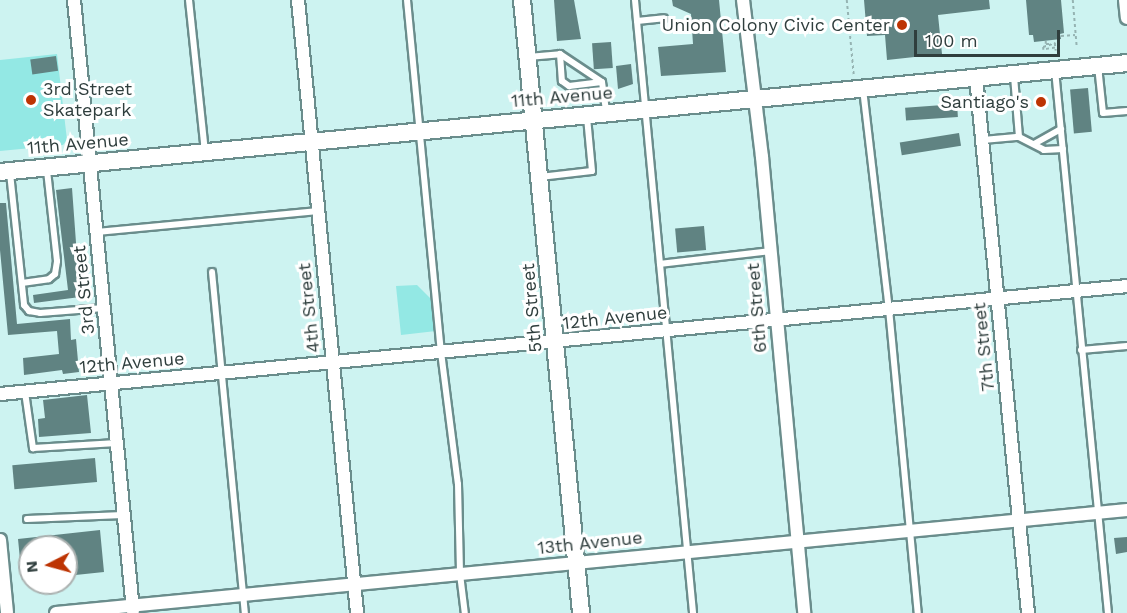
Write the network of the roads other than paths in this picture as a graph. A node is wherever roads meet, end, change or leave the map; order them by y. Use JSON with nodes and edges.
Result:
{"nodes":[{"id":1,"x":74,"y":0,"type":"edge"},
{"id":2,"x":189,"y":0,"type":"edge"},
{"id":3,"x":298,"y":0,"type":"edge"},
{"id":4,"x":408,"y":0,"type":"edge"},
{"id":5,"x":522,"y":0,"type":"edge"},
{"id":6,"x":635,"y":0,"type":"edge"},
{"id":7,"x":743,"y":0,"type":"edge"},
{"id":8,"x":1125,"y":0,"type":"edge"},
{"id":9,"x":664,"y":18,"type":"dead end"},
{"id":10,"x":1127,"y":18,"type":"edge"},
{"id":11,"x":637,"y":21,"type":"junction"},
{"id":12,"x":560,"y":54,"type":"junction"},
{"id":13,"x":527,"y":57,"type":"junction"},
{"id":14,"x":1127,"y":63,"type":"edge"},
{"id":15,"x":1098,"y":66,"type":"junction"},
{"id":16,"x":1055,"y":70,"type":"junction"},
{"id":17,"x":1014,"y":73,"type":"junction"},
{"id":18,"x":976,"y":77,"type":"junction"},
{"id":19,"x":602,"y":82,"type":"junction"},
{"id":20,"x":859,"y":82,"type":"junction"},
{"id":21,"x":754,"y":98,"type":"junction"},
{"id":22,"x":645,"y":109,"type":"junction"},
{"id":23,"x":1127,"y":111,"type":"edge"},
{"id":24,"x":606,"y":113,"type":"junction"},
{"id":25,"x":587,"y":114,"type":"junction"},
{"id":26,"x":534,"y":120,"type":"junction"},
{"id":27,"x":1061,"y":129,"type":"junction"},
{"id":28,"x":419,"y":131,"type":"junction"},
{"id":29,"x":1019,"y":137,"type":"junction"},
{"id":30,"x":982,"y":140,"type":"junction"},
{"id":31,"x":311,"y":141,"type":"junction"},
{"id":32,"x":1034,"y":144,"type":"junction"},
{"id":33,"x":1063,"y":149,"type":"junction"},
{"id":34,"x":205,"y":152,"type":"junction"},
{"id":35,"x":89,"y":163,"type":"junction"},
{"id":36,"x":47,"y":167,"type":"junction"},
{"id":37,"x":5,"y":171,"type":"edge"},
{"id":38,"x":539,"y":177,"type":"junction"},
{"id":39,"x":318,"y":211,"type":"junction"},
{"id":40,"x":96,"y":232,"type":"junction"},
{"id":41,"x":770,"y":251,"type":"junction"},
{"id":42,"x":660,"y":264,"type":"junction"},
{"id":43,"x":212,"y":272,"type":"dead end"},
{"id":44,"x":22,"y":283,"type":"junction"},
{"id":45,"x":1127,"y":286,"type":"edge"},
{"id":46,"x":1075,"y":291,"type":"junction"},
{"id":47,"x":998,"y":299,"type":"junction"},
{"id":48,"x":104,"y":308,"type":"junction"},
{"id":49,"x":889,"y":309,"type":"junction"},
{"id":50,"x":776,"y":321,"type":"junction"},
{"id":51,"x":665,"y":330,"type":"junction"},
{"id":52,"x":555,"y":342,"type":"junction"},
{"id":53,"x":1127,"y":346,"type":"edge"},
{"id":54,"x":1081,"y":350,"type":"junction"},
{"id":55,"x":441,"y":352,"type":"junction"},
{"id":56,"x":333,"y":362,"type":"junction"},
{"id":57,"x":220,"y":373,"type":"junction"},
{"id":58,"x":112,"y":383,"type":"junction"},
{"id":59,"x":25,"y":391,"type":"junction"},
{"id":60,"x":0,"y":394,"type":"edge"},
{"id":61,"x":117,"y":443,"type":"junction"},
{"id":62,"x":1127,"y":510,"type":"edge"},
{"id":63,"x":1100,"y":513,"type":"junction"},
{"id":64,"x":124,"y":515,"type":"junction"},
{"id":65,"x":27,"y":519,"type":"dead end"},
{"id":66,"x":1019,"y":521,"type":"junction"},
{"id":67,"x":910,"y":531,"type":"junction"},
{"id":68,"x":0,"y":540,"type":"edge"},
{"id":69,"x":797,"y":542,"type":"junction"},
{"id":70,"x":687,"y":552,"type":"junction"},
{"id":71,"x":576,"y":563,"type":"junction"},
{"id":72,"x":460,"y":574,"type":"junction"},
{"id":73,"x":354,"y":584,"type":"junction"},
{"id":74,"x":243,"y":595,"type":"junction"},
{"id":75,"x":133,"y":609,"type":"edge"},
{"id":76,"x":7,"y":613,"type":"edge"},
{"id":77,"x":56,"y":613,"type":"edge"},
{"id":78,"x":245,"y":613,"type":"edge"},
{"id":79,"x":357,"y":613,"type":"edge"},
{"id":80,"x":465,"y":613,"type":"edge"},
{"id":81,"x":581,"y":613,"type":"edge"},
{"id":82,"x":693,"y":613,"type":"edge"},
{"id":83,"x":804,"y":613,"type":"edge"},
{"id":84,"x":918,"y":613,"type":"edge"},
{"id":85,"x":1028,"y":613,"type":"edge"},
{"id":86,"x":1108,"y":613,"type":"edge"}],
"edges":[{"from":1,"to":35,"type":"street","name":"3rd Street"},
{"from":2,"to":34,"type":"lane"},
{"from":3,"to":31,"type":"street","name":"4th Street"},
{"from":4,"to":28,"type":"lane"},
{"from":5,"to":13,"type":"main road","name":"5th Street"},
{"from":6,"to":11,"type":"lane"},
{"from":7,"to":21,"type":"street","name":"6th Street"},
{"from":8,"to":10,"type":"street"},
{"from":9,"to":11,"type":"lane"},
{"from":11,"to":22,"type":"lane"},
{"from":12,"to":13,"type":"lane"},
{"from":12,"to":19,"type":"lane"},
{"from":12,"to":19,"type":"lane"},
{"from":13,"to":26,"type":"main road","name":"5th Street"},
{"from":14,"to":15,"type":"main road","name":"11th Avenue"},
{"from":15,"to":16,"type":"main road","name":"11th Avenue"},
{"from":15,"to":23,"type":"lane"},
{"from":16,"to":17,"type":"main road","name":"11th Avenue"},
{"from":16,"to":27,"type":"lane"},
{"from":17,"to":18,"type":"main road","name":"11th Avenue"},
{"from":17,"to":29,"type":"lane"},
{"from":18,"to":20,"type":"main road","name":"11th Avenue"},
{"from":18,"to":30,"type":"street","name":"7th Street"},
{"from":19,"to":24,"type":"lane"},
{"from":20,"to":21,"type":"main road","name":"11th Avenue"},
{"from":20,"to":49,"type":"lane"},
{"from":21,"to":22,"type":"main road","name":"11th Avenue"},
{"from":21,"to":41,"type":"street","name":"6th Street"},
{"from":22,"to":24,"type":"main road","name":"11th Avenue"},
{"from":22,"to":42,"type":"lane"},
{"from":24,"to":25,"type":"main road","name":"11th Avenue"},
{"from":25,"to":26,"type":"main road","name":"11th Avenue"},
{"from":25,"to":38,"type":"lane"},
{"from":26,"to":28,"type":"main road","name":"11th Avenue"},
{"from":26,"to":38,"type":"main road","name":"5th Street"},
{"from":27,"to":32,"type":"lane"},
{"from":27,"to":33,"type":"lane"},
{"from":28,"to":31,"type":"main road","name":"11th Avenue"},
{"from":28,"to":55,"type":"lane"},
{"from":29,"to":30,"type":"lane"},
{"from":29,"to":32,"type":"lane"},
{"from":30,"to":47,"type":"street","name":"7th Street"},
{"from":31,"to":34,"type":"main road","name":"11th Avenue"},
{"from":31,"to":39,"type":"street","name":"4th Street"},
{"from":32,"to":33,"type":"lane"},
{"from":33,"to":46,"type":"lane"},
{"from":34,"to":35,"type":"main road","name":"11th Avenue"},
{"from":35,"to":36,"type":"main road","name":"11th Avenue"},
{"from":35,"to":40,"type":"street","name":"3rd Street"},
{"from":36,"to":37,"type":"main road","name":"11th Avenue"},
{"from":36,"to":44,"type":"lane"},
{"from":37,"to":44,"type":"lane"},
{"from":38,"to":52,"type":"main road","name":"5th Street"},
{"from":39,"to":40,"type":"lane"},
{"from":39,"to":56,"type":"street","name":"4th Street"},
{"from":40,"to":48,"type":"street","name":"3rd Street"},
{"from":41,"to":42,"type":"lane"},
{"from":41,"to":50,"type":"street","name":"6th Street"},
{"from":42,"to":51,"type":"lane"},
{"from":43,"to":57,"type":"lane"},
{"from":44,"to":48,"type":"lane"},
{"from":45,"to":46,"type":"street","name":"12th Avenue"},
{"from":46,"to":47,"type":"street","name":"12th Avenue"},
{"from":46,"to":54,"type":"lane"},
{"from":47,"to":49,"type":"street","name":"12th Avenue"},
{"from":47,"to":66,"type":"street","name":"7th Street"},
{"from":48,"to":58,"type":"street","name":"3rd Street"},
{"from":49,"to":50,"type":"street","name":"12th Avenue"},
{"from":49,"to":67,"type":"lane"},
{"from":50,"to":51,"type":"street","name":"12th Avenue"},
{"from":50,"to":69,"type":"street","name":"6th Street"},
{"from":51,"to":52,"type":"street","name":"12th Avenue"},
{"from":51,"to":70,"type":"lane"},
{"from":52,"to":55,"type":"street","name":"12th Avenue"},
{"from":52,"to":71,"type":"main road","name":"5th Street"},
{"from":53,"to":54,"type":"lane"},
{"from":54,"to":63,"type":"lane"},
{"from":55,"to":56,"type":"street","name":"12th Avenue"},
{"from":55,"to":72,"type":"lane"},
{"from":56,"to":57,"type":"street","name":"12th Avenue"},
{"from":56,"to":73,"type":"street","name":"4th Street"},
{"from":57,"to":58,"type":"street","name":"12th Avenue"},
{"from":57,"to":74,"type":"lane"},
{"from":58,"to":59,"type":"street","name":"12th Avenue"},
{"from":58,"to":61,"type":"street","name":"3rd Street"},
{"from":59,"to":60,"type":"street","name":"12th Avenue"},
{"from":59,"to":61,"type":"lane"},
{"from":61,"to":64,"type":"street","name":"3rd Street"},
{"from":62,"to":63,"type":"street","name":"13th Avenue"},
{"from":63,"to":66,"type":"street","name":"13th Avenue"},
{"from":63,"to":86,"type":"lane"},
{"from":64,"to":65,"type":"lane"},
{"from":64,"to":75,"type":"street","name":"3rd Street"},
{"from":66,"to":67,"type":"street","name":"13th Avenue"},
{"from":66,"to":85,"type":"street","name":"7th Street"},
{"from":67,"to":69,"type":"street","name":"13th Avenue"},
{"from":67,"to":84,"type":"lane"},
{"from":68,"to":76,"type":"street"},
{"from":69,"to":70,"type":"street","name":"13th Avenue"},
{"from":69,"to":83,"type":"street","name":"6th Street"},
{"from":70,"to":71,"type":"street","name":"13th Avenue"},
{"from":70,"to":82,"type":"lane"},
{"from":71,"to":72,"type":"street","name":"13th Avenue"},
{"from":71,"to":81,"type":"main road","name":"5th Street"},
{"from":72,"to":73,"type":"street","name":"13th Avenue"},
{"from":72,"to":80,"type":"lane"},
{"from":73,"to":74,"type":"street","name":"13th Avenue"},
{"from":73,"to":79,"type":"street","name":"4th Street"},
{"from":74,"to":75,"type":"street","name":"13th Avenue"},
{"from":74,"to":78,"type":"lane"},
{"from":75,"to":77,"type":"street","name":"13th Avenue"}]}
